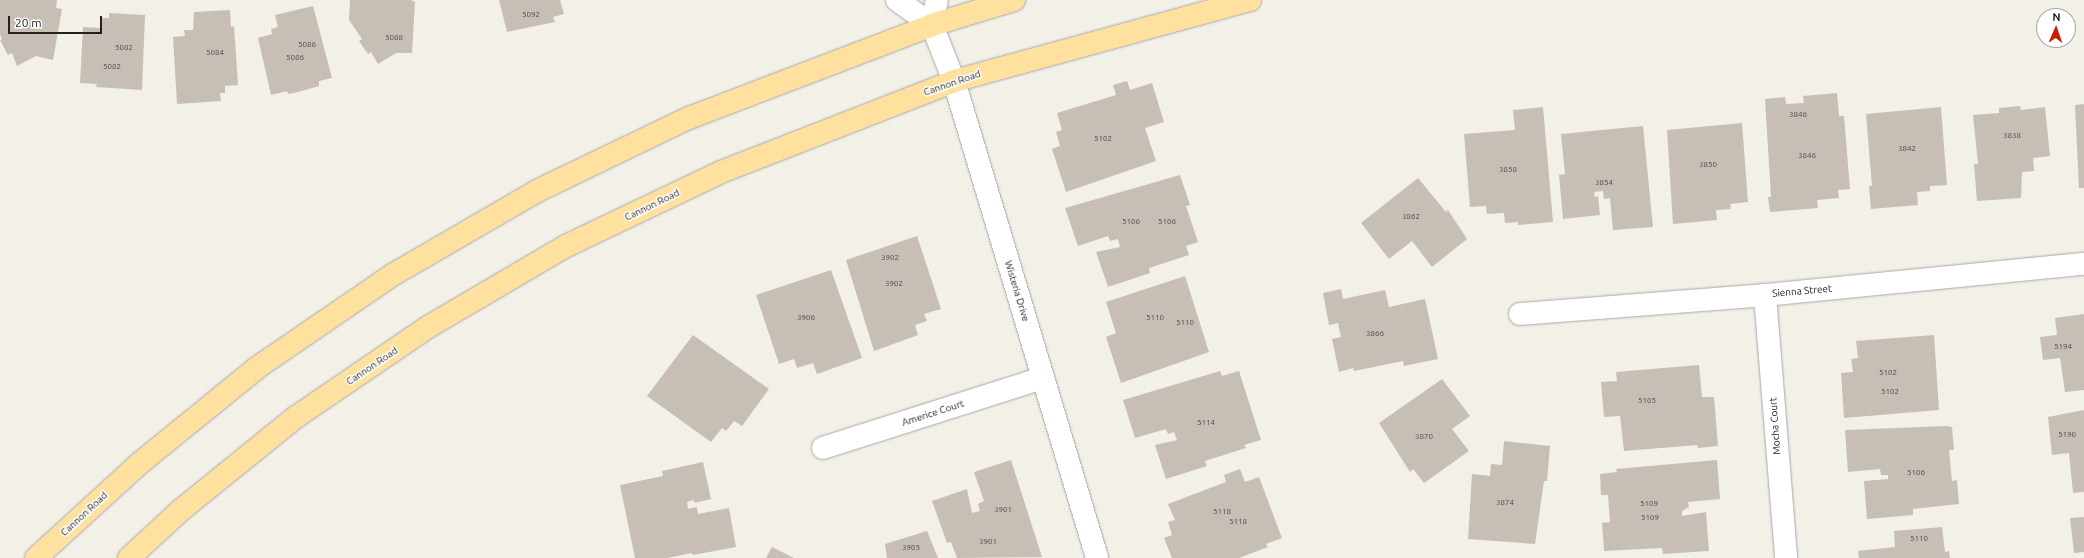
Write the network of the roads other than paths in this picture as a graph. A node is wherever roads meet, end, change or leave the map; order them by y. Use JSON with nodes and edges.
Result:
{"nodes":[{"id":1,"x":897,"y":0,"type":"edge"},
{"id":2,"x":937,"y":0,"type":"edge"},
{"id":3,"x":1014,"y":0,"type":"edge"},
{"id":4,"x":1250,"y":0,"type":"edge"},
{"id":5,"x":932,"y":25,"type":"junction"},
{"id":6,"x":954,"y":81,"type":"junction"},
{"id":7,"x":2084,"y":264,"type":"edge"},
{"id":8,"x":1765,"y":295,"type":"junction"},
{"id":9,"x":1520,"y":314,"type":"dead end"},
{"id":10,"x":1043,"y":378,"type":"junction"},
{"id":11,"x":823,"y":448,"type":"dead end"},
{"id":12,"x":36,"y":558,"type":"edge"},
{"id":13,"x":129,"y":558,"type":"edge"},
{"id":14,"x":1097,"y":558,"type":"edge"},
{"id":15,"x":1786,"y":558,"type":"edge"}],
"edges":[{"from":1,"to":5,"type":"street"},
{"from":2,"to":5,"type":"street"},
{"from":3,"to":5,"type":"main road","name":"Cannon Road"},
{"from":4,"to":6,"type":"main road","name":"Cannon Road"},
{"from":5,"to":6,"type":"street","name":"Wisteria Drive"},
{"from":5,"to":12,"type":"main road","name":"Cannon Road"},
{"from":6,"to":10,"type":"street","name":"Wisteria Drive"},
{"from":6,"to":13,"type":"main road","name":"Cannon Road"},
{"from":7,"to":8,"type":"street","name":"Sienna Street"},
{"from":8,"to":9,"type":"street","name":"Sienna Street"},
{"from":8,"to":15,"type":"street","name":"Mocha Court"},
{"from":10,"to":11,"type":"street","name":"Americe Court"},
{"from":10,"to":14,"type":"street","name":"Wisteria Drive"}]}
